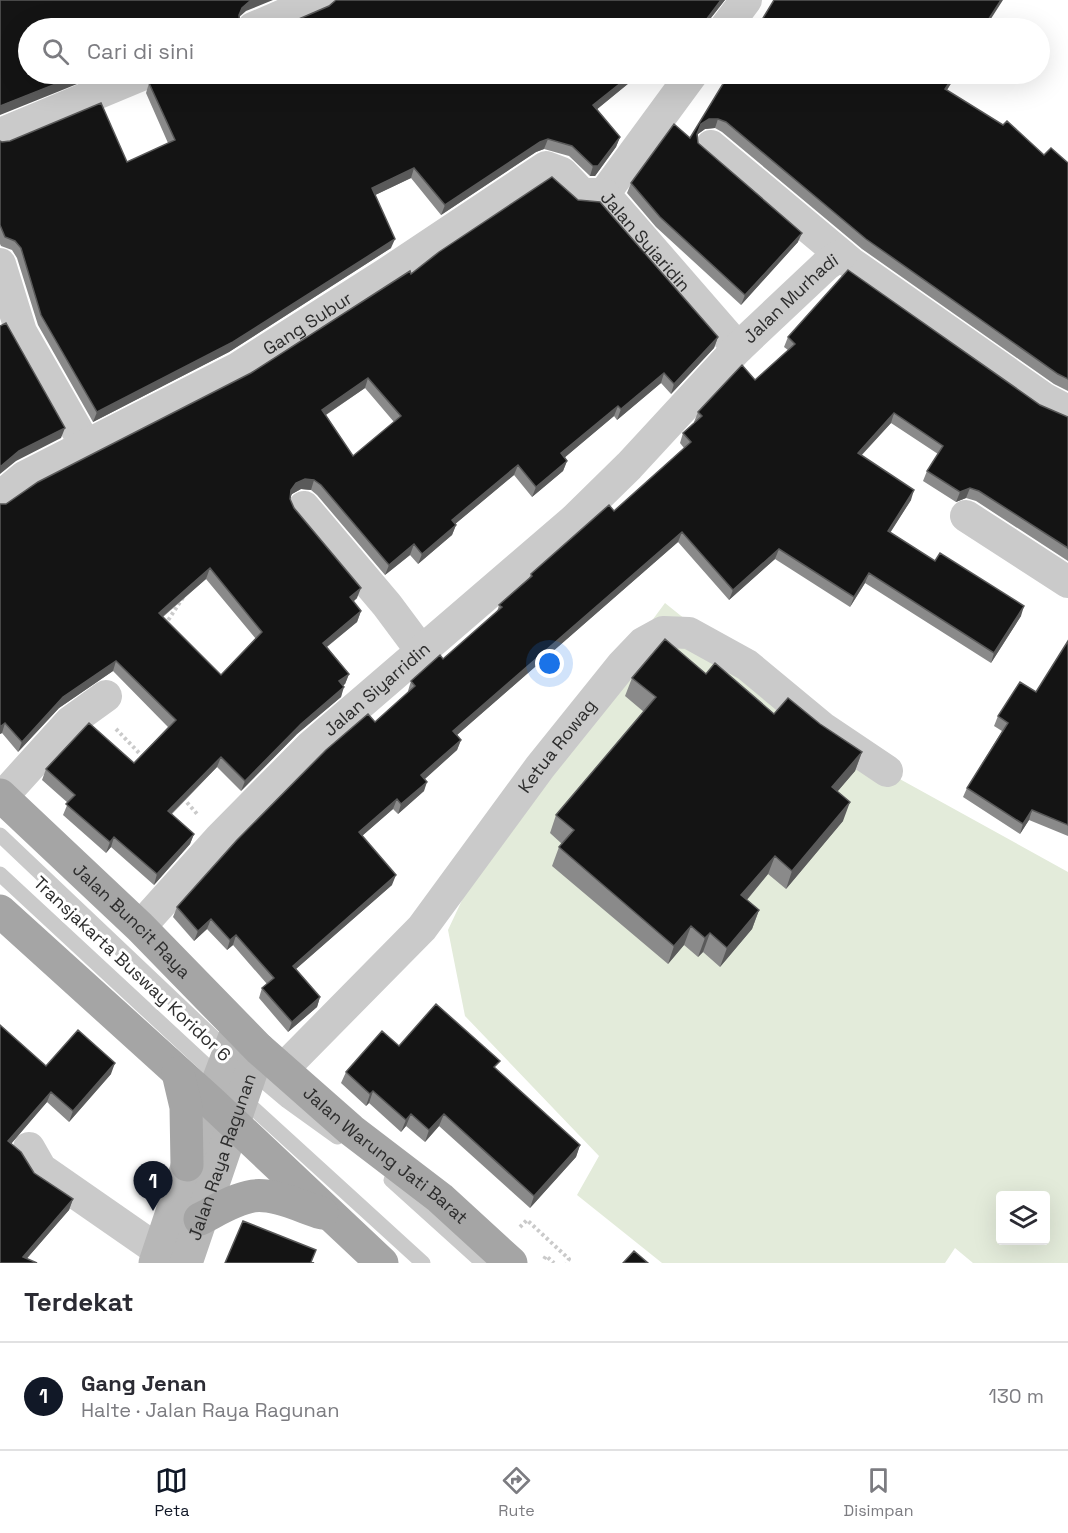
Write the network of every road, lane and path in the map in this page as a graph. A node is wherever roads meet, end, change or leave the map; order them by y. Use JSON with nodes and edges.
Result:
{"nodes":[{"id":1,"x":318,"y":0,"type":"edge"},
{"id":2,"x":746,"y":0,"type":"edge"},
{"id":3,"x":276,"y":18,"type":"edge"},
{"id":4,"x":732,"y":18,"type":"edge"},
{"id":5,"x":120,"y":84,"type":"edge"},
{"id":6,"x":685,"y":84,"type":"edge"},
{"id":7,"x":0,"y":134,"type":"edge"},
{"id":8,"x":711,"y":146,"type":"dead end"},
{"id":9,"x":604,"y":194,"type":"junction"},
{"id":10,"x":841,"y":255,"type":"junction"},
{"id":11,"x":0,"y":264,"type":"edge"},
{"id":12,"x":738,"y":348,"type":"junction"},
{"id":13,"x":1068,"y":411,"type":"edge"},
{"id":14,"x":85,"y":444,"type":"junction"},
{"id":15,"x":629,"y":466,"type":"joint"},
{"id":16,"x":0,"y":497,"type":"edge"},
{"id":17,"x":304,"y":507,"type":"dead end"},
{"id":18,"x":966,"y":516,"type":"dead end"},
{"id":19,"x":1068,"y":582,"type":"edge"},
{"id":20,"x":186,"y":592,"type":"edge"},
{"id":21,"x":158,"y":634,"type":"edge"},
{"id":22,"x":422,"y":652,"type":"junction"},
{"id":23,"x":106,"y":696,"type":"joint"},
{"id":24,"x":148,"y":762,"type":"edge"},
{"id":25,"x":887,"y":771,"type":"dead end"},
{"id":26,"x":1,"y":796,"type":"edge"},
{"id":27,"x":180,"y":796,"type":"edge"},
{"id":28,"x":0,"y":835,"type":"edge"},
{"id":29,"x":220,"y":838,"type":"junction"},
{"id":30,"x":0,"y":873,"type":"edge"},
{"id":31,"x":0,"y":911,"type":"edge"},
{"id":32,"x":140,"y":927,"type":"junction"},
{"id":33,"x":178,"y":1073,"type":"junction"},
{"id":34,"x":241,"y":1075,"type":"junction"},
{"id":35,"x":29,"y":1148,"type":"dead end"},
{"id":36,"x":187,"y":1165,"type":"junction"},
{"id":37,"x":329,"y":1215,"type":"junction"},
{"id":38,"x":200,"y":1219,"type":"junction"},
{"id":39,"x":527,"y":1220,"type":"dead end"},
{"id":40,"x":546,"y":1256,"type":"dead end"},
{"id":41,"x":167,"y":1259,"type":"edge"},
{"id":42,"x":382,"y":1263,"type":"edge"},
{"id":43,"x":423,"y":1263,"type":"edge"},
{"id":44,"x":483,"y":1263,"type":"edge"},
{"id":45,"x":512,"y":1263,"type":"edge"},
{"id":46,"x":554,"y":1263,"type":"edge"},
{"id":47,"x":566,"y":1263,"type":"edge"}],
"edges":[{"from":1,"to":3,"type":"street"},
{"from":2,"to":4,"type":"street"},
{"from":5,"to":7,"type":"street"},
{"from":6,"to":9,"type":"street","name":"Jalan Syiaridin"},
{"from":8,"to":10,"type":"street"},
{"from":9,"to":12,"type":"street","name":"Jalan Syiaridin"},
{"from":9,"to":14,"type":"street","name":"Gang Subur"},
{"from":10,"to":12,"type":"street","name":"Jalan Murhadi"},
{"from":10,"to":13,"type":"street","name":"Jalan Murhadi"},
{"from":11,"to":14,"type":"street"},
{"from":12,"to":15,"type":"street","name":"Jalan Murhadi"},
{"from":14,"to":16,"type":"street","name":"Gang Subur"},
{"from":15,"to":22,"type":"street","name":"Jalan Siyarridin"},
{"from":17,"to":22,"type":"street"},
{"from":18,"to":19,"type":"street"},
{"from":20,"to":21,"type":"path"},
{"from":22,"to":29,"type":"street","name":"Jalan Siyarridin"},
{"from":23,"to":24,"type":"path"},
{"from":23,"to":26,"type":"street"},
{"from":25,"to":34,"type":"street","name":"Ketua Rowag"},
{"from":26,"to":32,"type":"main road","name":"Jalan Buncit Raya"},
{"from":27,"to":29,"type":"path"},
{"from":28,"to":34,"type":"lane","name":"Transjakarta Busway Koridor 6"},
{"from":29,"to":32,"type":"street","name":"Jalan Siyarridin"},
{"from":30,"to":34,"type":"lane","name":"Transjakarta Busway Koridor 6"},
{"from":31,"to":33,"type":"main road"},
{"from":32,"to":34,"type":"main road","name":"Jalan Buncit Raya"},
{"from":33,"to":34,"type":"main road"},
{"from":33,"to":36,"type":"main road"},
{"from":34,"to":36,"type":"main road","name":"Jalan Raya Ragunan"},
{"from":34,"to":37,"type":"main road"},
{"from":34,"to":38,"type":"main road","name":"Jalan Raya Ragunan"},
{"from":34,"to":43,"type":"lane","name":"Transjakarta Busway Koridor 6"},
{"from":34,"to":44,"type":"lane","name":"Transjakarta Busway Koridor 6"},
{"from":34,"to":45,"type":"main road","name":"Jalan Warung Jati Barat"},
{"from":35,"to":41,"type":"street"},
{"from":36,"to":41,"type":"main road","name":"Jalan Raya Ragunan"},
{"from":37,"to":38,"type":"main road"},
{"from":37,"to":42,"type":"main road"},
{"from":38,"to":41,"type":"main road","name":"Jalan Raya Ragunan"},
{"from":39,"to":47,"type":"path"},
{"from":40,"to":46,"type":"path"}]}
